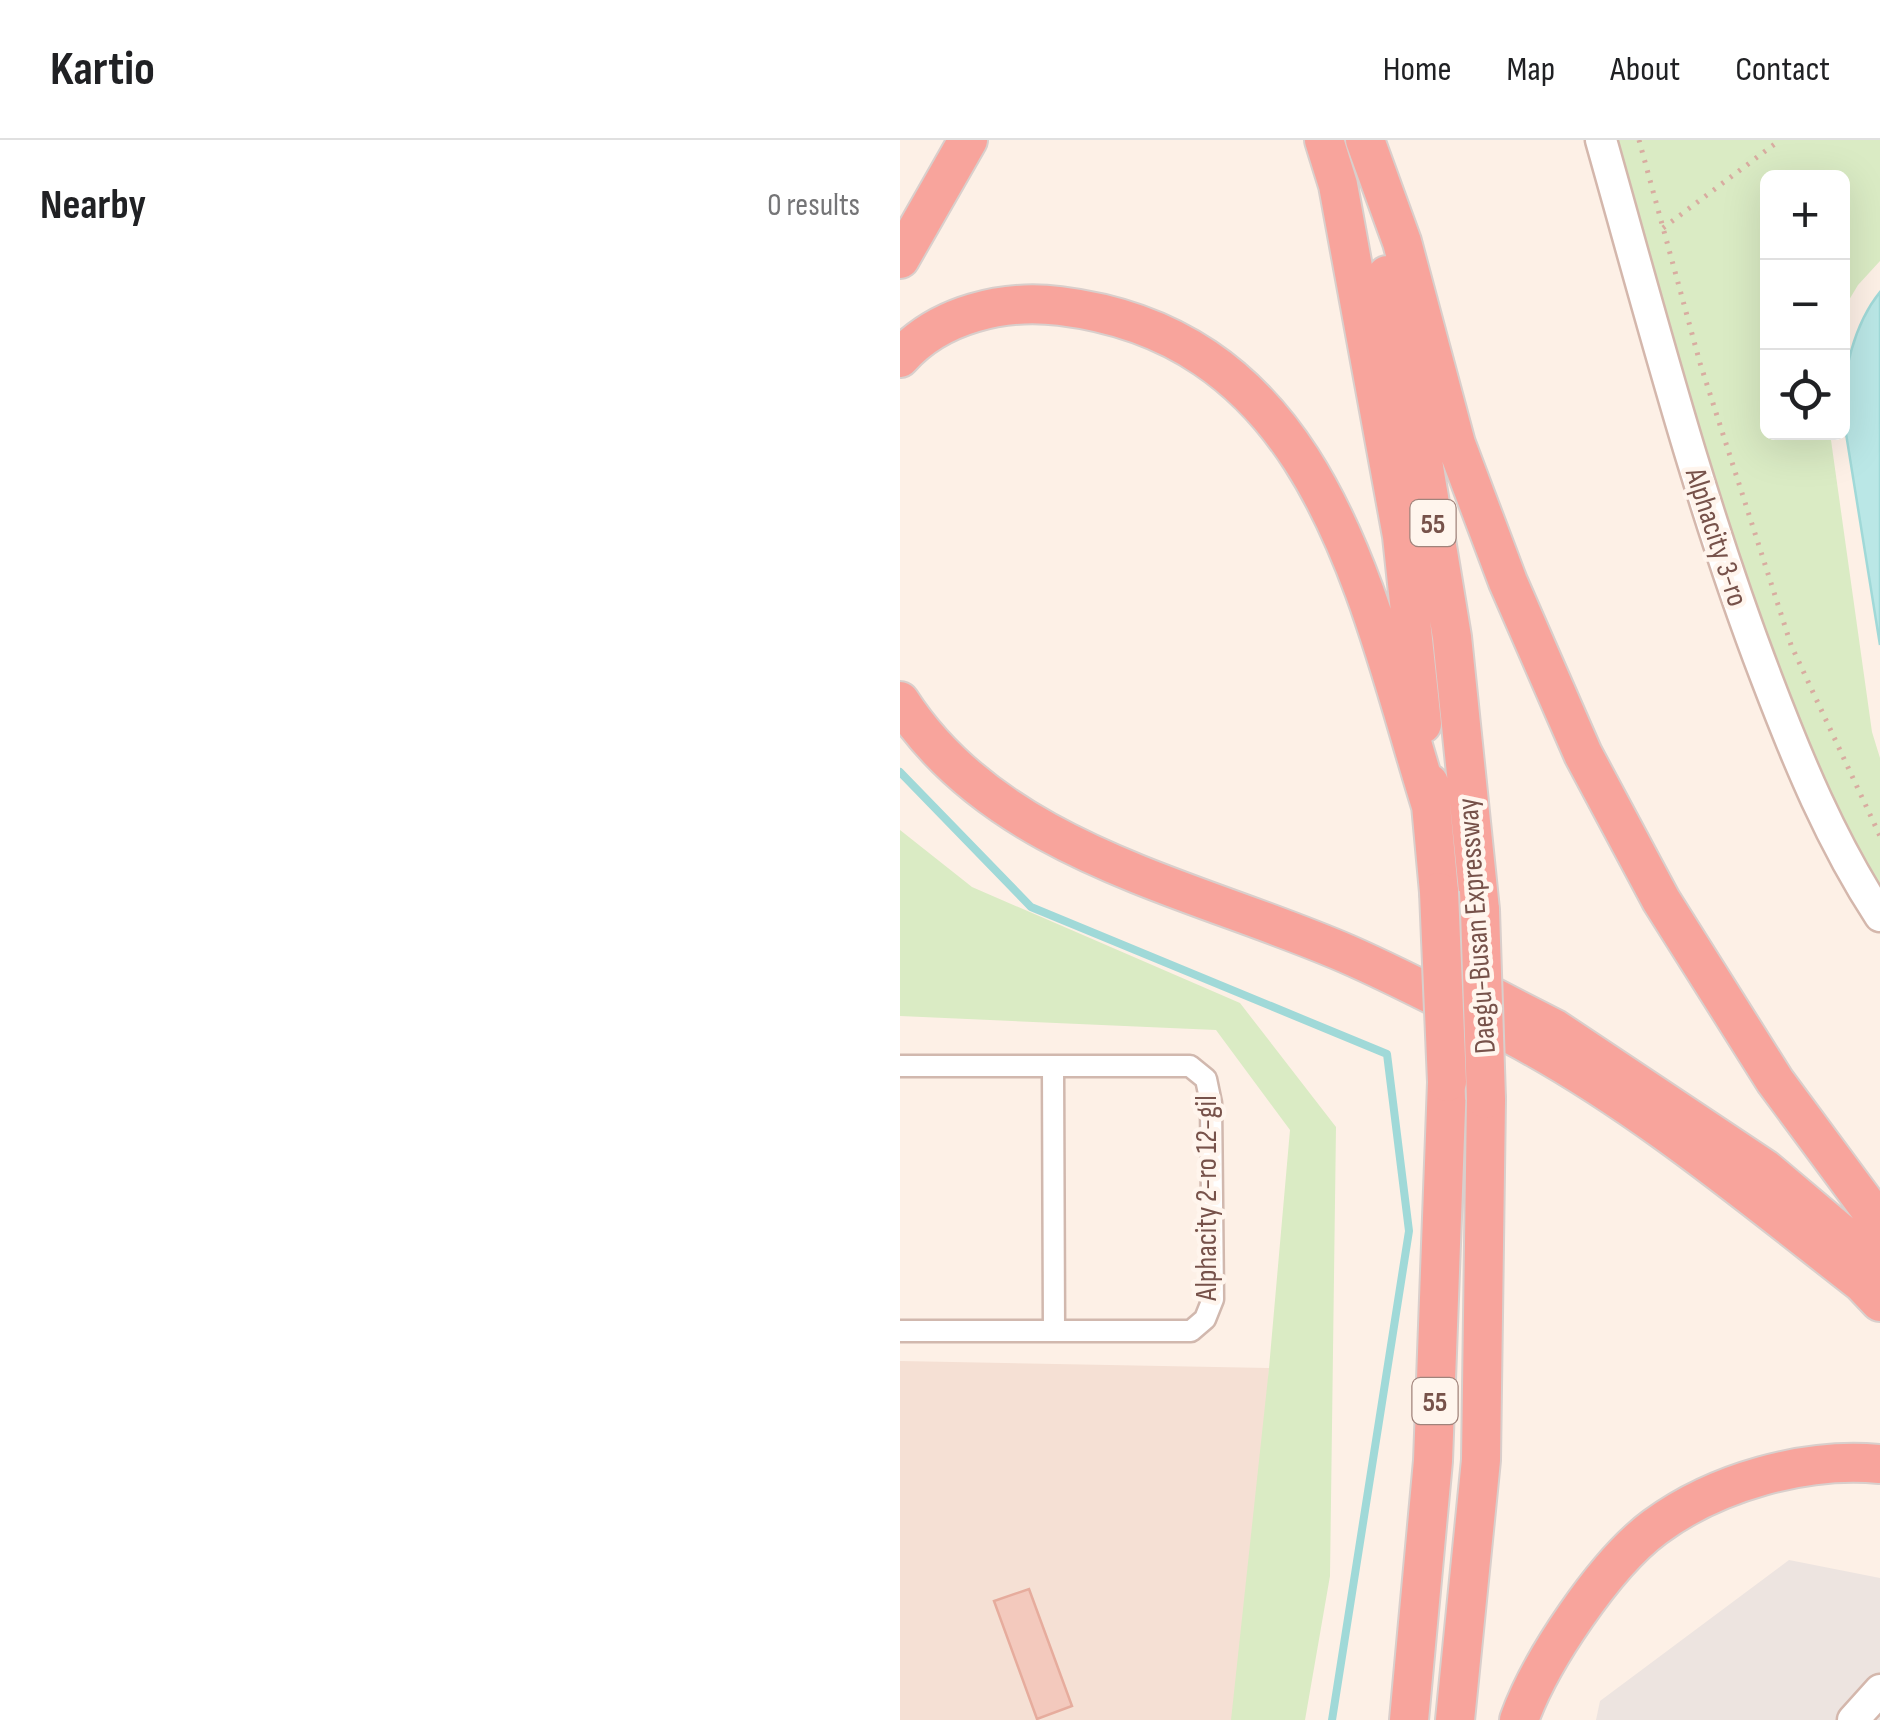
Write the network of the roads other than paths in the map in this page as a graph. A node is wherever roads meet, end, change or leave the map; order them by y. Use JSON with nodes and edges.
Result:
{"nodes":[{"id":1,"x":968,"y":140,"type":"edge"},
{"id":2,"x":1324,"y":140,"type":"edge"},
{"id":3,"x":1356,"y":140,"type":"edge"},
{"id":4,"x":1365,"y":140,"type":"edge"},
{"id":5,"x":1601,"y":140,"type":"edge"},
{"id":6,"x":900,"y":260,"type":"edge"},
{"id":7,"x":900,"y":358,"type":"edge"},
{"id":8,"x":900,"y":678,"type":"edge"},
{"id":9,"x":900,"y":702,"type":"edge"},
{"id":10,"x":1431,"y":806,"type":"junction"},
{"id":11,"x":1880,"y":916,"type":"edge"},
{"id":12,"x":900,"y":1066,"type":"edge"},
{"id":13,"x":1053,"y":1066,"type":"junction"},
{"id":14,"x":1880,"y":1223,"type":"edge"},
{"id":15,"x":1880,"y":1266,"type":"edge"},
{"id":16,"x":1880,"y":1302,"type":"edge"},
{"id":17,"x":1054,"y":1331,"type":"junction"},
{"id":18,"x":900,"y":1332,"type":"edge"},
{"id":19,"x":1880,"y":1464,"type":"edge"},
{"id":20,"x":1880,"y":1690,"type":"edge"},
{"id":21,"x":1409,"y":1720,"type":"edge"},
{"id":22,"x":1455,"y":1720,"type":"edge"},
{"id":23,"x":1520,"y":1720,"type":"edge"},
{"id":24,"x":1853,"y":1720,"type":"edge"}],
"edges":[{"from":1,"to":6,"type":"highway"},
{"from":2,"to":10,"type":"highway","name":"Daegu-Busan Expressway","number":"55"},
{"from":3,"to":22,"type":"highway","name":"Daegu-Busan Expressway","number":"55","bridge":true},
{"from":4,"to":14,"type":"highway"},
{"from":5,"to":11,"type":"street","name":"Alphacity 3-ro"},
{"from":7,"to":10,"type":"highway"},
{"from":8,"to":15,"type":"highway"},
{"from":9,"to":16,"type":"highway"},
{"from":10,"to":21,"type":"highway","name":"Daegu-Busan Expressway","number":"55","bridge":true},
{"from":12,"to":13,"type":"street","name":"Alphacity 2-ro 12-gil"},
{"from":13,"to":17,"type":"street"},
{"from":13,"to":17,"type":"street","name":"Alphacity 2-ro 12-gil"},
{"from":17,"to":18,"type":"street","name":"Alphacity 2-ro 12-gil"},
{"from":19,"to":23,"type":"highway"},
{"from":20,"to":24,"type":"street"}]}
